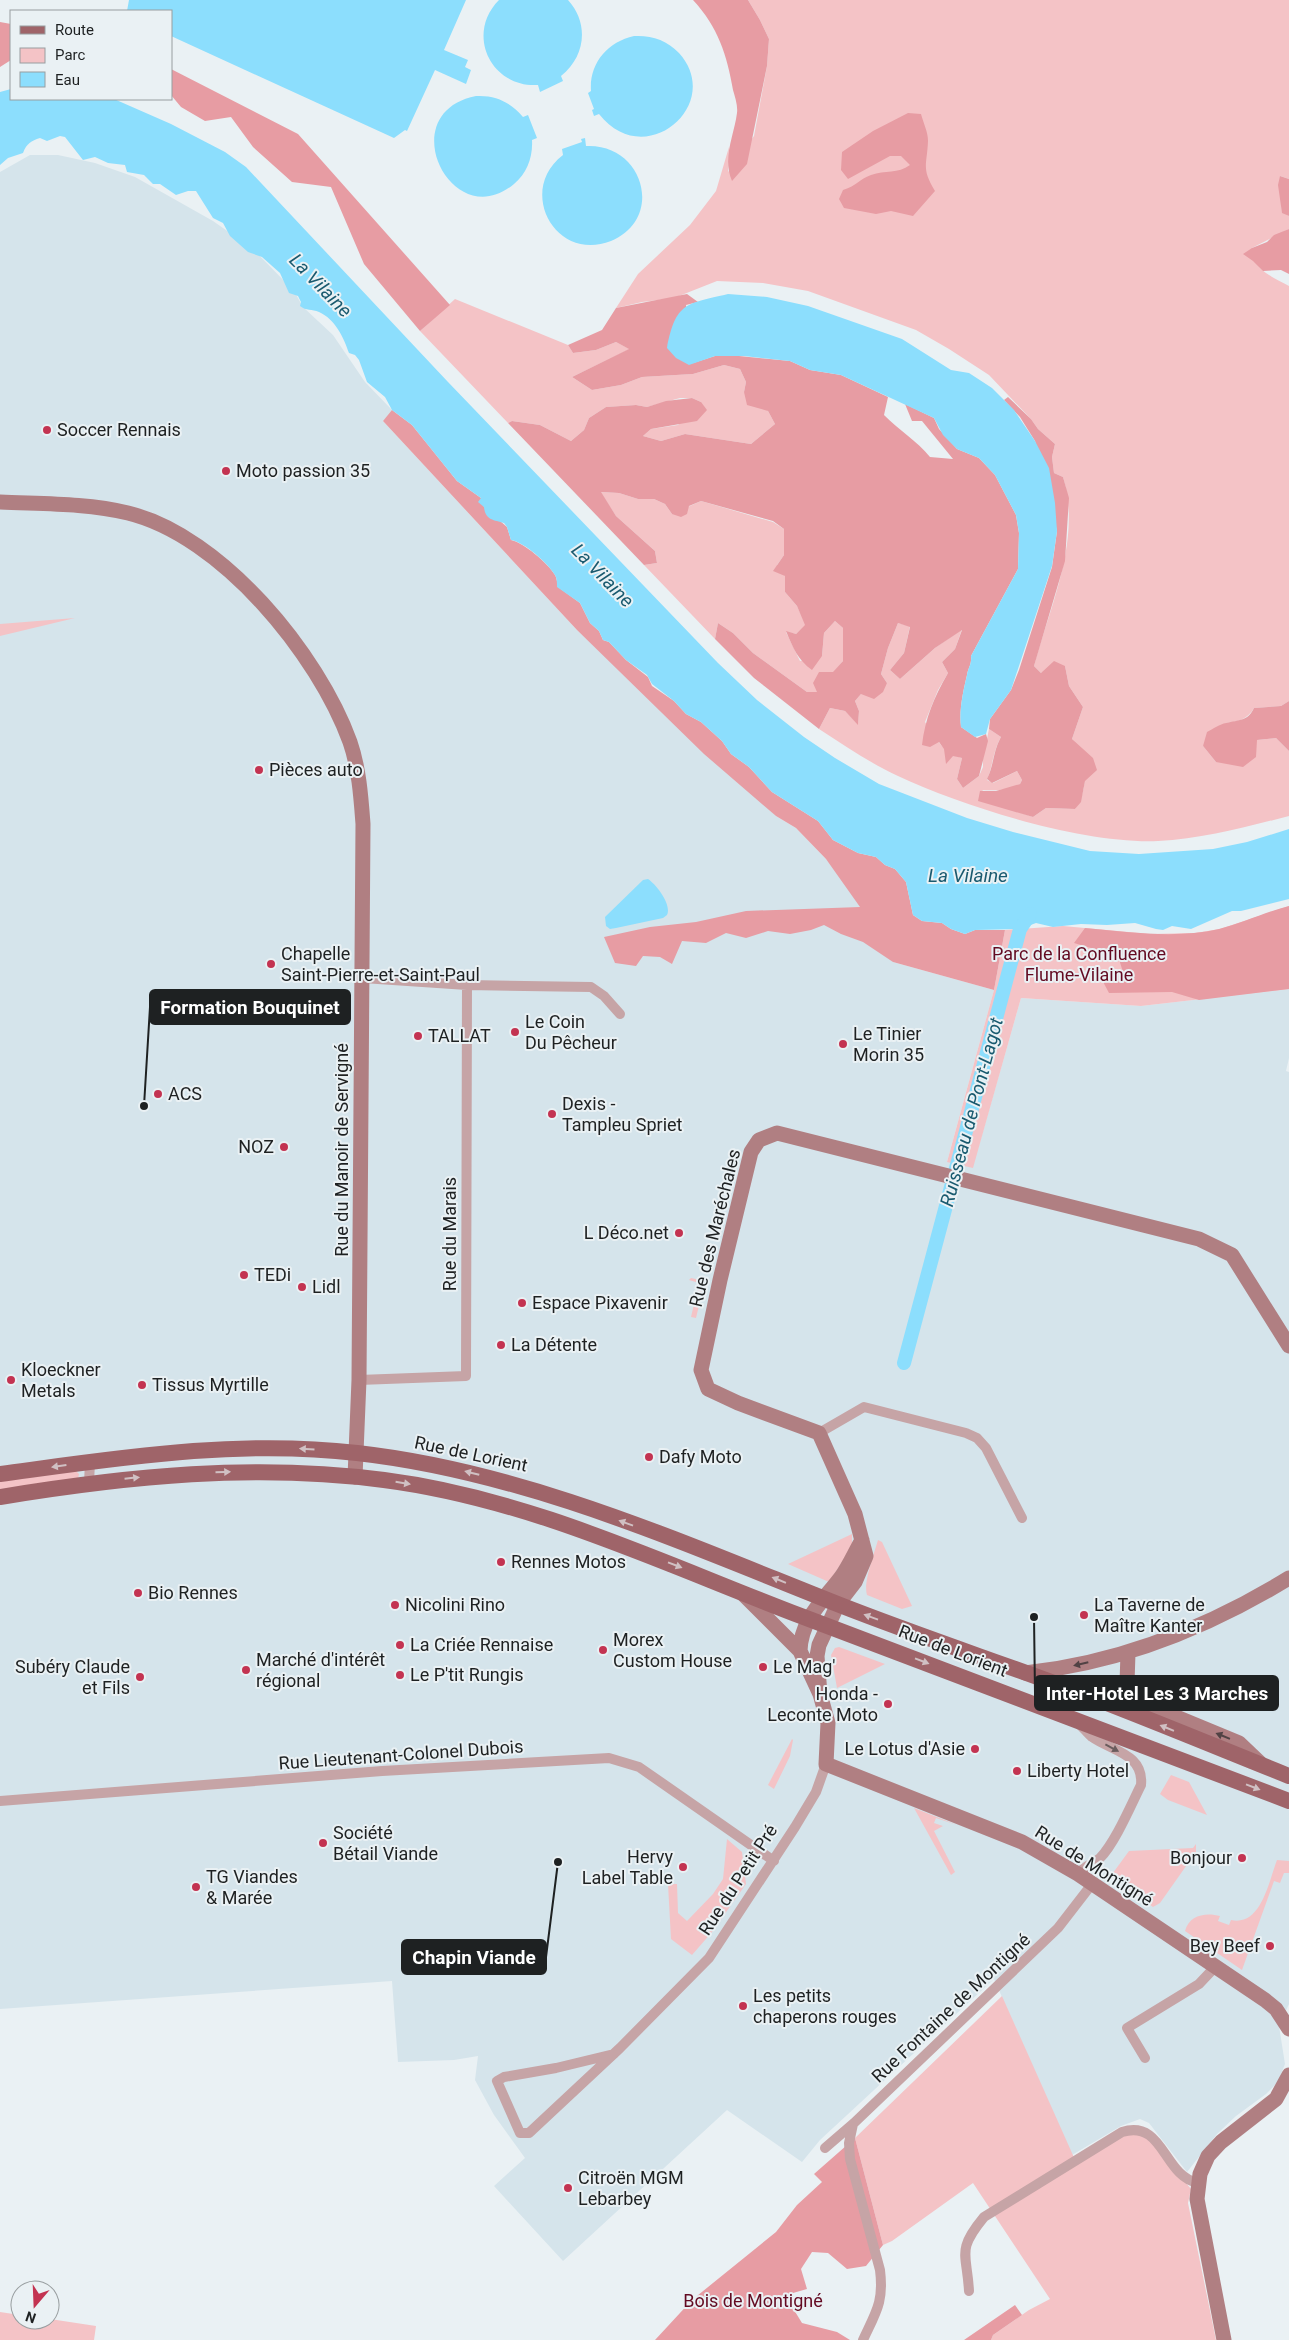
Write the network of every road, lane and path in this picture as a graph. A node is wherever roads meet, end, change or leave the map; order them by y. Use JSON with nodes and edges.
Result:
{"nodes":[{"id":1,"x":0,"y":502,"type":"edge"},
{"id":2,"x":363,"y":978,"type":"junction"},
{"id":3,"x":467,"y":985,"type":"junction"},
{"id":4,"x":620,"y":1014,"type":"dead end"},
{"id":5,"x":1289,"y":1346,"type":"edge"},
{"id":6,"x":359,"y":1380,"type":"junction"},
{"id":7,"x":820,"y":1433,"type":"junction"},
{"id":8,"x":356,"y":1453,"type":"junction"},
{"id":9,"x":90,"y":1462,"type":"junction"},
{"id":10,"x":0,"y":1474,"type":"edge"},
{"id":11,"x":355,"y":1477,"type":"junction"},
{"id":12,"x":89,"y":1483,"type":"junction"},
{"id":13,"x":0,"y":1497,"type":"edge"},
{"id":14,"x":581,"y":1506,"type":"junction"},
{"id":15,"x":1022,"y":1518,"type":"dead end"},
{"id":16,"x":573,"y":1526,"type":"junction"},
{"id":17,"x":1289,"y":1578,"type":"edge"},
{"id":18,"x":737,"y":1589,"type":"junction"},
{"id":19,"x":831,"y":1601,"type":"junction"},
{"id":20,"x":808,"y":1618,"type":"junction"},
{"id":21,"x":828,"y":1625,"type":"junction"},
{"id":22,"x":800,"y":1651,"type":"junction"},
{"id":23,"x":1128,"y":1653,"type":"junction"},
{"id":24,"x":1025,"y":1673,"type":"junction"},
{"id":25,"x":820,"y":1694,"type":"junction"},
{"id":26,"x":1074,"y":1718,"type":"junction"},
{"id":27,"x":826,"y":1764,"type":"junction"},
{"id":28,"x":1261,"y":1764,"type":"junction"},
{"id":29,"x":1289,"y":1776,"type":"edge"},
{"id":30,"x":0,"y":1801,"type":"edge"},
{"id":31,"x":1289,"y":1801,"type":"edge"},
{"id":32,"x":774,"y":1861,"type":"junction"},
{"id":33,"x":1078,"y":1874,"type":"junction"},
{"id":34,"x":1092,"y":1884,"type":"junction"},
{"id":35,"x":1216,"y":1966,"type":"junction"},
{"id":36,"x":1289,"y":2029,"type":"edge"},
{"id":37,"x":614,"y":2054,"type":"junction"},
{"id":38,"x":1145,"y":2058,"type":"dead end"},
{"id":39,"x":1289,"y":2075,"type":"edge"},
{"id":40,"x":854,"y":2123,"type":"junction"},
{"id":41,"x":825,"y":2148,"type":"dead end"},
{"id":42,"x":1198,"y":2183,"type":"junction"},
{"id":43,"x":969,"y":2291,"type":"dead end"},
{"id":44,"x":863,"y":2340,"type":"edge"},
{"id":45,"x":1224,"y":2340,"type":"edge"}],
"edges":[{"from":1,"to":2,"type":"street","name":"Rue du Manoir de Servigné"},
{"from":2,"to":3,"type":"street"},
{"from":2,"to":6,"type":"street","name":"Rue du Manoir de Servigné"},
{"from":3,"to":4,"type":"street"},
{"from":3,"to":6,"type":"street","name":"Rue du Marais"},
{"from":5,"to":7,"type":"street","name":"Rue des Maréchales"},
{"from":6,"to":8,"type":"street","name":"Rue du Manoir de Servigné"},
{"from":7,"to":15,"type":"street"},
{"from":7,"to":19,"type":"street"},
{"from":8,"to":9,"type":"main road","name":"Rue de Lorient","one_way":true},
{"from":8,"to":11,"type":"street","name":"Rue du Manoir de Servigné"},
{"from":14,"to":8,"type":"main road","name":"Rue de Lorient","one_way":true},
{"from":9,"to":10,"type":"main road","name":"Rue de Lorient","one_way":true},
{"from":9,"to":12,"type":"street"},
{"from":12,"to":11,"type":"main road","name":"Rue de Lorient","one_way":true},
{"from":11,"to":16,"type":"main road","name":"Rue de Lorient","one_way":true},
{"from":12,"to":13,"type":"main road","name":"Rue de Lorient"},
{"from":14,"to":16,"type":"main road"},
{"from":19,"to":14,"type":"main road","name":"Rue de Lorient","one_way":true},
{"from":16,"to":18,"type":"main road","name":"Rue de Lorient","one_way":true},
{"from":17,"to":23,"type":"street"},
{"from":18,"to":20,"type":"main road","name":"Rue de Lorient"},
{"from":18,"to":22,"type":"street","name":"Rue du Petit Pré"},
{"from":19,"to":20,"type":"street"},
{"from":19,"to":21,"type":"street"},
{"from":24,"to":19,"type":"main road","name":"Rue de Lorient","one_way":true},
{"from":20,"to":21,"type":"main road","name":"Rue de Lorient"},
{"from":20,"to":22,"type":"street"},
{"from":21,"to":25,"type":"street","name":"Rue du Petit Pré"},
{"from":21,"to":26,"type":"main road","name":"Rue de Lorient","one_way":true},
{"from":22,"to":25,"type":"street","name":"Rue du Petit Pré"},
{"from":23,"to":24,"type":"street","one_way":true},
{"from":28,"to":23,"type":"street","one_way":true},
{"from":28,"to":24,"type":"main road","name":"Rue de Lorient","one_way":true},
{"from":25,"to":27,"type":"street","name":"Rue du Petit Pré"},
{"from":26,"to":31,"type":"main road","name":"Rue de Lorient","one_way":true},
{"from":26,"to":33,"type":"street","one_way":true},
{"from":27,"to":32,"type":"street","name":"Rue du Petit Pré"},
{"from":27,"to":33,"type":"street","name":"Rue de Montigné"},
{"from":28,"to":29,"type":"main road","name":"Rue de Lorient"},
{"from":30,"to":32,"type":"street","name":"Rue Lieutenant-Colonel Dubois"},
{"from":32,"to":37,"type":"street","name":"Rue du Petit Pré"},
{"from":33,"to":34,"type":"street","name":"Rue de Montigné"},
{"from":34,"to":35,"type":"street","name":"Rue de Montigné"},
{"from":34,"to":40,"type":"street","name":"Rue Fontaine de Montigné"},
{"from":35,"to":36,"type":"street","name":"Rue de Montigné"},
{"from":35,"to":38,"type":"street"},
{"from":37,"to":37,"type":"street","name":"Rue du Petit Pré"},
{"from":39,"to":42,"type":"street"},
{"from":40,"to":41,"type":"street","name":"Rue Fontaine de Montigné"},
{"from":40,"to":44,"type":"street"},
{"from":42,"to":43,"type":"street"},
{"from":42,"to":45,"type":"street"}]}
